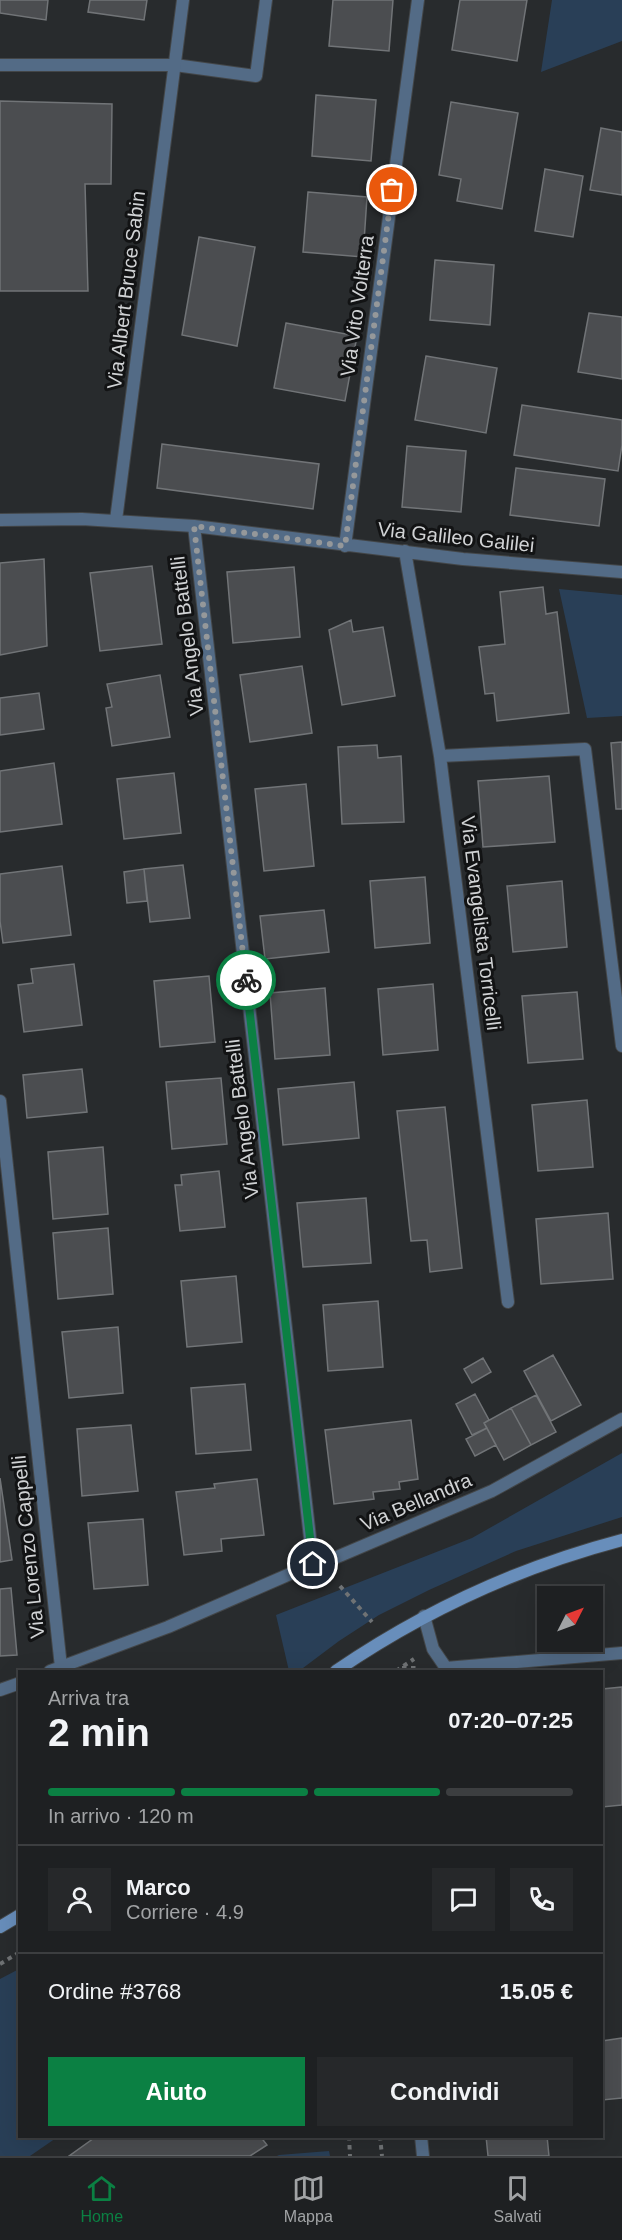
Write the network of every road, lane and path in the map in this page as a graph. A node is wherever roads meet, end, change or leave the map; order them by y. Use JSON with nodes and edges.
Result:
{"nodes":[{"id":1,"x":183,"y":0,"type":"edge"},
{"id":2,"x":266,"y":0,"type":"edge"},
{"id":3,"x":418,"y":0,"type":"edge"},
{"id":4,"x":0,"y":65,"type":"edge"},
{"id":5,"x":175,"y":65,"type":"junction"},
{"id":6,"x":0,"y":520,"type":"edge"},
{"id":7,"x":116,"y":520,"type":"junction"},
{"id":8,"x":194,"y":526,"type":"junction"},
{"id":9,"x":345,"y":546,"type":"junction"},
{"id":10,"x":405,"y":551,"type":"junction"},
{"id":11,"x":622,"y":572,"type":"edge"},
{"id":12,"x":440,"y":756,"type":"junction"},
{"id":13,"x":622,"y":1046,"type":"edge"},
{"id":14,"x":0,"y":1101,"type":"edge"},
{"id":15,"x":508,"y":1302,"type":"dead end"},
{"id":16,"x":622,"y":1419,"type":"edge"},
{"id":17,"x":622,"y":1540,"type":"edge"},
{"id":18,"x":313,"y":1564,"type":"junction"},
{"id":19,"x":340,"y":1586,"type":"dead end"},
{"id":20,"x":424,"y":1616,"type":"junction"},
{"id":21,"x":374,"y":1624,"type":"dead end"},
{"id":22,"x":622,"y":1653,"type":"edge"},
{"id":23,"x":55,"y":1669,"type":"edge"},
{"id":24,"x":338,"y":1670,"type":"edge"},
{"id":25,"x":18,"y":1684,"type":"edge"},
{"id":26,"x":0,"y":1690,"type":"edge"},
{"id":27,"x":18,"y":1916,"type":"edge"},
{"id":28,"x":0,"y":1927,"type":"edge"},
{"id":29,"x":18,"y":1953,"type":"edge"},
{"id":30,"x":0,"y":1964,"type":"edge"},
{"id":31,"x":349,"y":2138,"type":"edge"},
{"id":32,"x":380,"y":2138,"type":"edge"},
{"id":33,"x":421,"y":2138,"type":"edge"},
{"id":34,"x":351,"y":2156,"type":"edge"},
{"id":35,"x":382,"y":2156,"type":"edge"},
{"id":36,"x":423,"y":2156,"type":"edge"}],
"edges":[{"from":1,"to":5,"type":"street"},
{"from":2,"to":5,"type":"street"},
{"from":3,"to":9,"type":"street","name":"Via Vito Volterra"},
{"from":4,"to":5,"type":"street"},
{"from":5,"to":7,"type":"street","name":"Via Albert Bruce Sabin"},
{"from":6,"to":7,"type":"street","name":"Via Galileo Galilei"},
{"from":7,"to":8,"type":"street","name":"Via Galileo Galilei"},
{"from":8,"to":9,"type":"street","name":"Via Galileo Galilei"},
{"from":8,"to":18,"type":"street","name":"Via Angelo Battelli"},
{"from":9,"to":10,"type":"street","name":"Via Galileo Galilei"},
{"from":10,"to":11,"type":"street","name":"Via Galileo Galilei"},
{"from":10,"to":12,"type":"street","name":"Via Evangelista Torricelli"},
{"from":12,"to":13,"type":"street"},
{"from":12,"to":15,"type":"street","name":"Via Evangelista Torricelli"},
{"from":14,"to":23,"type":"street","name":"Via Lorenzo Cappelli"},
{"from":16,"to":18,"type":"street","name":"Via Bellandra"},
{"from":17,"to":20,"type":"main road"},
{"from":18,"to":23,"type":"street","name":"Via Bellandra"},
{"from":19,"to":21,"type":"path"},
{"from":20,"to":22,"type":"street"},
{"from":20,"to":24,"type":"main road"},
{"from":25,"to":26,"type":"street"},
{"from":27,"to":28,"type":"main road"},
{"from":29,"to":30,"type":"path"},
{"from":31,"to":34,"type":"path"},
{"from":32,"to":35,"type":"path"},
{"from":33,"to":36,"type":"street"}]}
